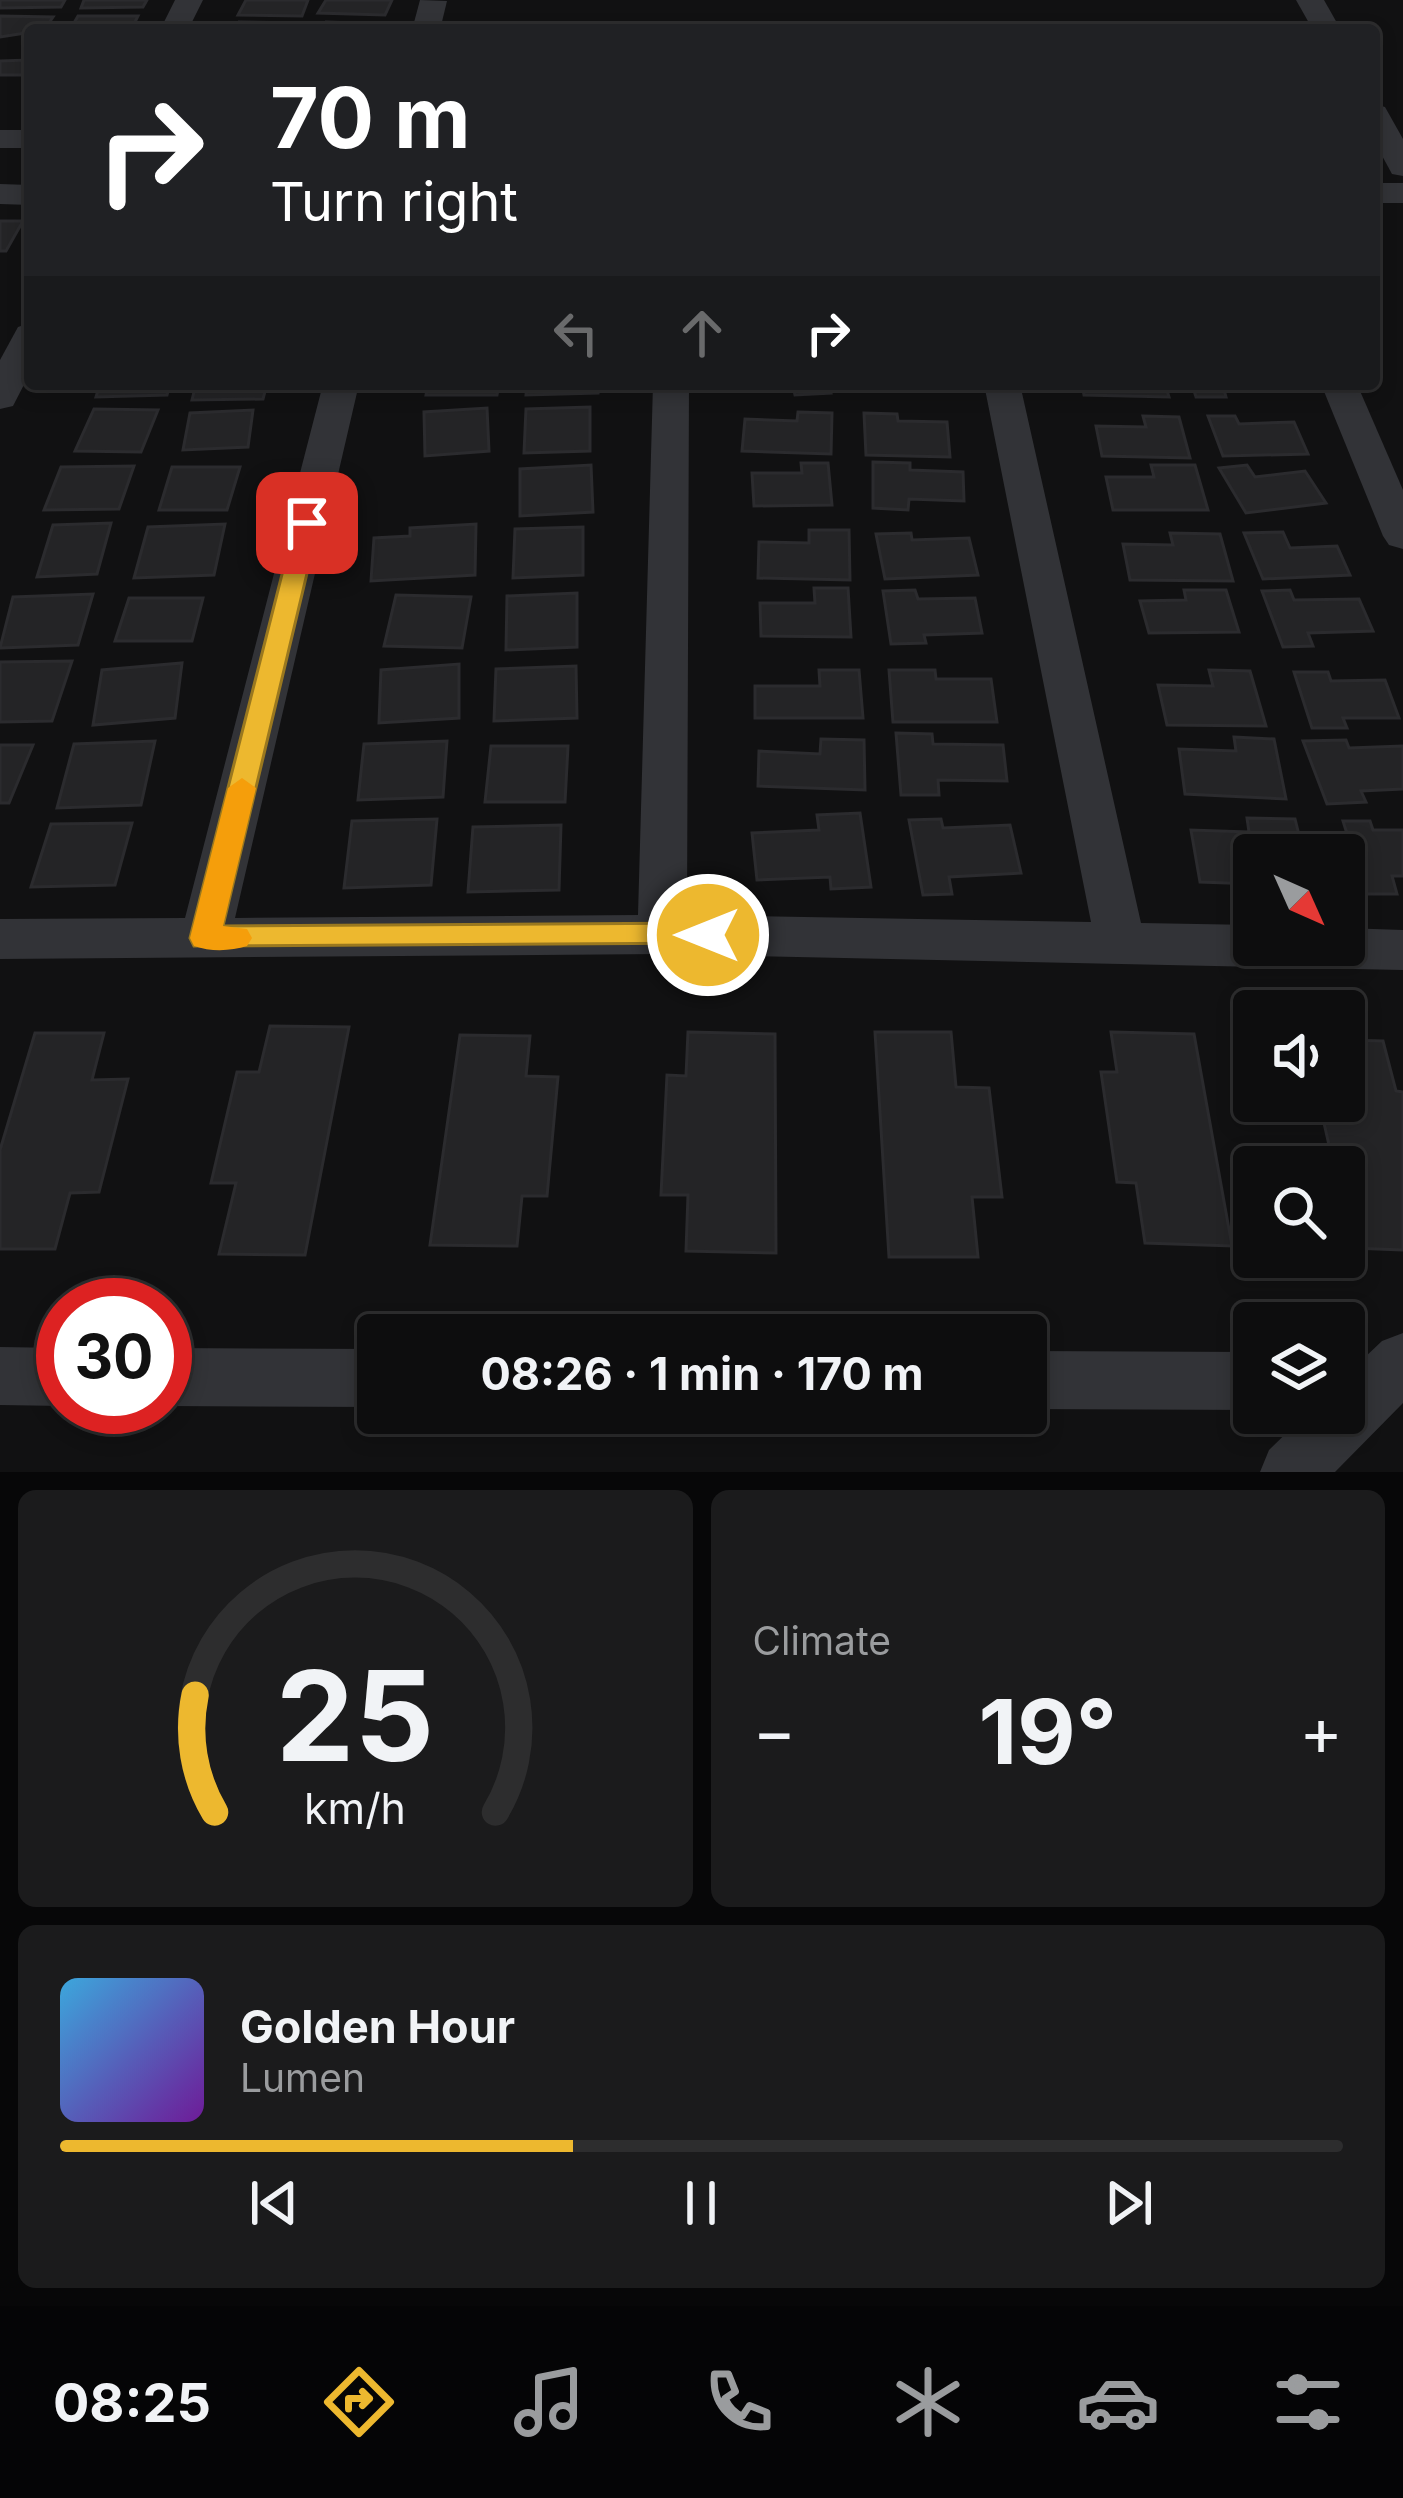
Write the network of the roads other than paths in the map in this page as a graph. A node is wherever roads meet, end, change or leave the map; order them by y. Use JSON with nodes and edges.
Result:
{"nodes":[{"id":1,"x":24,"y":347,"type":"edge"},
{"id":2,"x":340,"y":390,"type":"edge"},
{"id":3,"x":671,"y":390,"type":"edge"},
{"id":4,"x":1003,"y":390,"type":"edge"},
{"id":5,"x":1342,"y":390,"type":"edge"},
{"id":6,"x":0,"y":398,"type":"edge"},
{"id":7,"x":1403,"y":536,"type":"edge"},
{"id":8,"x":662,"y":934,"type":"junction"},
{"id":9,"x":205,"y":938,"type":"junction"},
{"id":10,"x":0,"y":939,"type":"edge"},
{"id":11,"x":1120,"y":940,"type":"junction"},
{"id":12,"x":1233,"y":944,"type":"edge"},
{"id":13,"x":1365,"y":949,"type":"edge"},
{"id":14,"x":1403,"y":950,"type":"edge"},
{"id":15,"x":1376,"y":1375,"type":"edge"},
{"id":16,"x":0,"y":1376,"type":"edge"},
{"id":17,"x":36,"y":1376,"type":"edge"},
{"id":18,"x":192,"y":1377,"type":"edge"},
{"id":19,"x":357,"y":1378,"type":"edge"},
{"id":20,"x":1047,"y":1380,"type":"edge"},
{"id":21,"x":1233,"y":1381,"type":"edge"},
{"id":22,"x":1292,"y":1472,"type":"edge"}],
"edges":[{"from":1,"to":6,"type":"street"},
{"from":2,"to":9,"type":"street"},
{"from":3,"to":8,"type":"street"},
{"from":4,"to":11,"type":"street"},
{"from":5,"to":7,"type":"street"},
{"from":8,"to":9,"type":"street"},
{"from":8,"to":11,"type":"street"},
{"from":9,"to":10,"type":"street"},
{"from":11,"to":12,"type":"street"},
{"from":13,"to":14,"type":"street"},
{"from":15,"to":22,"type":"street"},
{"from":16,"to":17,"type":"street"},
{"from":18,"to":19,"type":"street"},
{"from":20,"to":21,"type":"street"}]}
